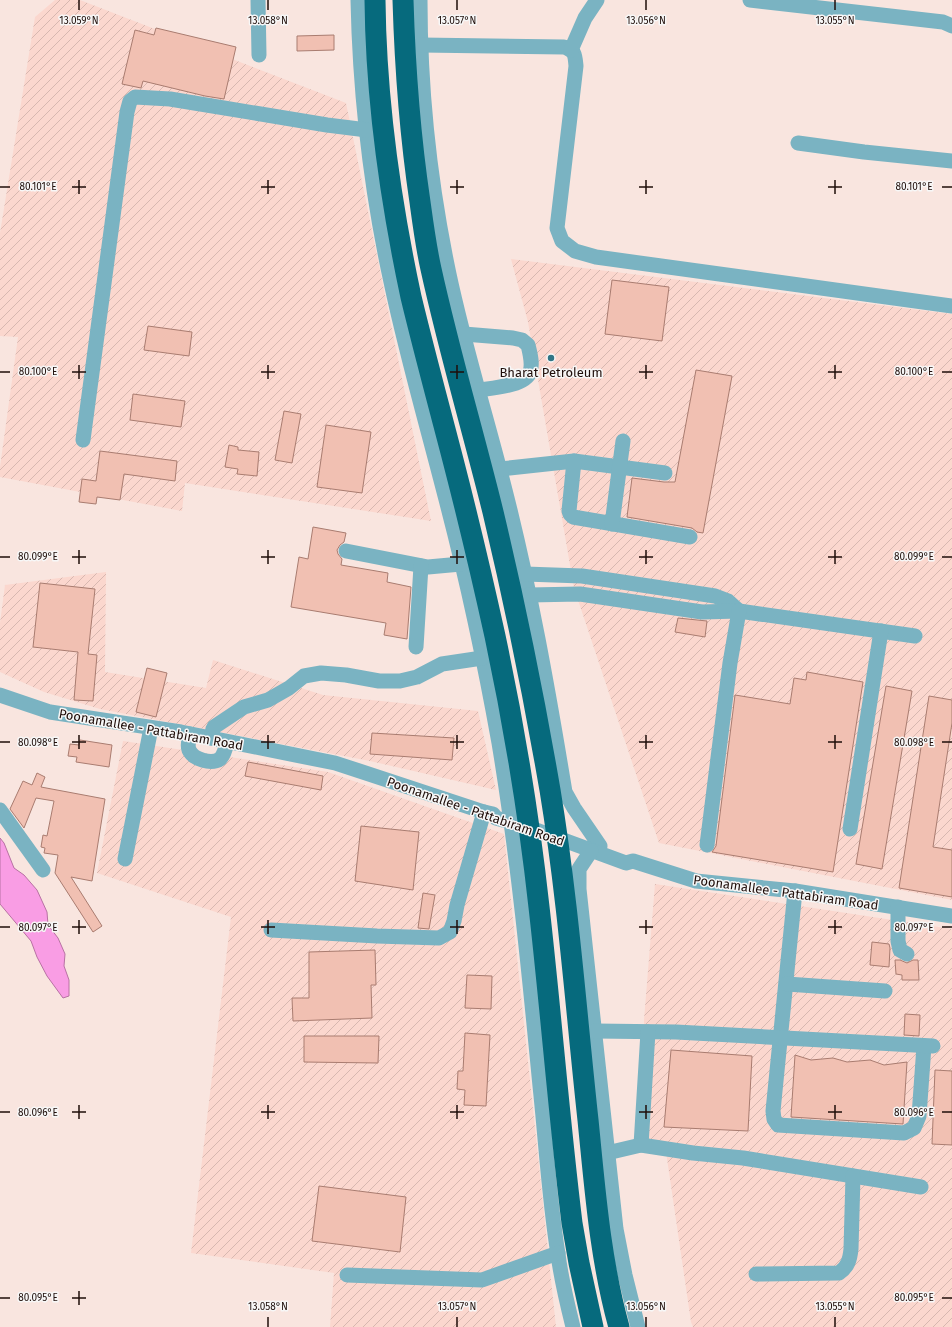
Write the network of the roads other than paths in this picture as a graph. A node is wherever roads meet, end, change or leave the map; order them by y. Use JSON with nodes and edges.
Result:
{"nodes":[{"id":1,"x":258,"y":0,"type":"edge"},
{"id":2,"x":358,"y":0,"type":"edge"},
{"id":3,"x":375,"y":0,"type":"edge"},
{"id":4,"x":403,"y":0,"type":"edge"},
{"id":5,"x":420,"y":0,"type":"edge"},
{"id":6,"x":597,"y":0,"type":"edge"},
{"id":7,"x":750,"y":0,"type":"edge"},
{"id":8,"x":952,"y":26,"type":"edge"},
{"id":9,"x":421,"y":45,"type":"junction"},
{"id":10,"x":572,"y":50,"type":"junction"},
{"id":11,"x":259,"y":55,"type":"dead end"},
{"id":12,"x":367,"y":130,"type":"junction"},
{"id":13,"x":798,"y":143,"type":"dead end"},
{"id":14,"x":952,"y":161,"type":"edge"},
{"id":15,"x":952,"y":306,"type":"edge"},
{"id":16,"x":464,"y":334,"type":"junction"},
{"id":17,"x":479,"y":390,"type":"junction"},
{"id":18,"x":83,"y":440,"type":"dead end"},
{"id":19,"x":623,"y":441,"type":"dead end"},
{"id":20,"x":574,"y":461,"type":"junction"},
{"id":21,"x":620,"y":467,"type":"junction"},
{"id":22,"x":500,"y":469,"type":"junction"},
{"id":23,"x":665,"y":473,"type":"dead end"},
{"id":24,"x":612,"y":524,"type":"junction"},
{"id":25,"x":690,"y":537,"type":"dead end"},
{"id":26,"x":346,"y":551,"type":"dead end"},
{"id":27,"x":461,"y":564,"type":"junction"},
{"id":28,"x":420,"y":566,"type":"junction"},
{"id":29,"x":525,"y":574,"type":"junction"},
{"id":30,"x":529,"y":595,"type":"junction"},
{"id":31,"x":739,"y":611,"type":"junction"},
{"id":32,"x":881,"y":631,"type":"junction"},
{"id":33,"x":915,"y":636,"type":"dead end"},
{"id":34,"x":416,"y":647,"type":"dead end"},
{"id":35,"x":482,"y":658,"type":"junction"},
{"id":36,"x":0,"y":695,"type":"edge"},
{"id":37,"x":151,"y":728,"type":"junction"},
{"id":38,"x":190,"y":734,"type":"junction"},
{"id":39,"x":211,"y":738,"type":"junction"},
{"id":40,"x":227,"y":742,"type":"junction"},
{"id":41,"x":0,"y":810,"type":"edge"},
{"id":42,"x":488,"y":813,"type":"junction"},
{"id":43,"x":519,"y":822,"type":"junction"},
{"id":44,"x":850,"y":829,"type":"dead end"},
{"id":45,"x":556,"y":835,"type":"junction"},
{"id":46,"x":707,"y":844,"type":"dead end"},
{"id":47,"x":596,"y":848,"type":"junction"},
{"id":48,"x":125,"y":859,"type":"dead end"},
{"id":49,"x":579,"y":869,"type":"junction"},
{"id":50,"x":43,"y":870,"type":"dead end"},
{"id":51,"x":563,"y":884,"type":"junction"},
{"id":52,"x":796,"y":891,"type":"junction"},
{"id":53,"x":898,"y":907,"type":"junction"},
{"id":54,"x":952,"y":916,"type":"edge"},
{"id":55,"x":271,"y":930,"type":"dead end"},
{"id":56,"x":907,"y":954,"type":"dead end"},
{"id":57,"x":787,"y":984,"type":"junction"},
{"id":58,"x":885,"y":991,"type":"dead end"},
{"id":59,"x":595,"y":1031,"type":"junction"},
{"id":60,"x":648,"y":1032,"type":"junction"},
{"id":61,"x":782,"y":1038,"type":"junction"},
{"id":62,"x":641,"y":1145,"type":"junction"},
{"id":63,"x":607,"y":1153,"type":"junction"},
{"id":64,"x":853,"y":1176,"type":"junction"},
{"id":65,"x":921,"y":1187,"type":"dead end"},
{"id":66,"x":558,"y":1253,"type":"junction"},
{"id":67,"x":346,"y":1274,"type":"dead end"},
{"id":68,"x":756,"y":1274,"type":"dead end"},
{"id":69,"x":573,"y":1327,"type":"edge"},
{"id":70,"x":593,"y":1327,"type":"edge"},
{"id":71,"x":619,"y":1327,"type":"edge"},
{"id":72,"x":638,"y":1327,"type":"edge"}],
"edges":[{"from":1,"to":11,"type":"street"},
{"from":2,"to":12,"type":"street"},
{"from":3,"to":43,"type":"highway"},
{"from":4,"to":45,"type":"highway"},
{"from":5,"to":9,"type":"street"},
{"from":6,"to":10,"type":"street"},
{"from":7,"to":8,"type":"street"},
{"from":9,"to":10,"type":"street"},
{"from":9,"to":16,"type":"street"},
{"from":10,"to":15,"type":"street"},
{"from":12,"to":18,"type":"street"},
{"from":12,"to":27,"type":"street"},
{"from":13,"to":14,"type":"street"},
{"from":16,"to":17,"type":"street"},
{"from":16,"to":17,"type":"street"},
{"from":17,"to":22,"type":"street"},
{"from":19,"to":21,"type":"street"},
{"from":20,"to":21,"type":"street"},
{"from":20,"to":22,"type":"street"},
{"from":20,"to":24,"type":"street"},
{"from":21,"to":23,"type":"street"},
{"from":21,"to":24,"type":"street"},
{"from":22,"to":29,"type":"street"},
{"from":24,"to":25,"type":"street"},
{"from":26,"to":28,"type":"street"},
{"from":27,"to":28,"type":"street"},
{"from":27,"to":35,"type":"street"},
{"from":28,"to":34,"type":"street"},
{"from":29,"to":30,"type":"street"},
{"from":29,"to":31,"type":"street"},
{"from":30,"to":31,"type":"street"},
{"from":30,"to":47,"type":"street"},
{"from":31,"to":32,"type":"street"},
{"from":31,"to":46,"type":"street"},
{"from":32,"to":33,"type":"street"},
{"from":32,"to":44,"type":"street"},
{"from":35,"to":39,"type":"street"},
{"from":35,"to":43,"type":"street"},
{"from":36,"to":37,"type":"street","name":"Poonamallee - Pattabiram Road"},
{"from":37,"to":38,"type":"street","name":"Poonamallee - Pattabiram Road"},
{"from":37,"to":48,"type":"street"},
{"from":38,"to":39,"type":"street","name":"Poonamallee - Pattabiram Road"},
{"from":38,"to":40,"type":"street"},
{"from":39,"to":40,"type":"street","name":"Poonamallee - Pattabiram Road"},
{"from":40,"to":42,"type":"street","name":"Poonamallee - Pattabiram Road"},
{"from":41,"to":50,"type":"street"},
{"from":42,"to":43,"type":"street","name":"Poonamallee - Pattabiram Road"},
{"from":42,"to":55,"type":"street"},
{"from":43,"to":45,"type":"street","name":"Poonamallee - Pattabiram Road"},
{"from":43,"to":66,"type":"street"},
{"from":43,"to":70,"type":"highway"},
{"from":45,"to":47,"type":"street","name":"Poonamallee - Pattabiram Road"},
{"from":45,"to":51,"type":"highway"},
{"from":47,"to":49,"type":"street"},
{"from":47,"to":52,"type":"street","name":"Poonamallee - Pattabiram Road"},
{"from":49,"to":51,"type":"street"},
{"from":49,"to":59,"type":"street"},
{"from":51,"to":71,"type":"highway"},
{"from":52,"to":53,"type":"street","name":"Poonamallee - Pattabiram Road"},
{"from":52,"to":57,"type":"street"},
{"from":53,"to":54,"type":"street","name":"Poonamallee - Pattabiram Road"},
{"from":53,"to":56,"type":"street"},
{"from":57,"to":58,"type":"street"},
{"from":57,"to":61,"type":"street"},
{"from":59,"to":60,"type":"street"},
{"from":59,"to":63,"type":"street"},
{"from":60,"to":61,"type":"street"},
{"from":60,"to":62,"type":"street"},
{"from":61,"to":61,"type":"street"},
{"from":62,"to":63,"type":"street"},
{"from":62,"to":64,"type":"street"},
{"from":63,"to":72,"type":"street"},
{"from":64,"to":65,"type":"street"},
{"from":64,"to":68,"type":"street"},
{"from":66,"to":67,"type":"street"},
{"from":66,"to":69,"type":"street"}]}
